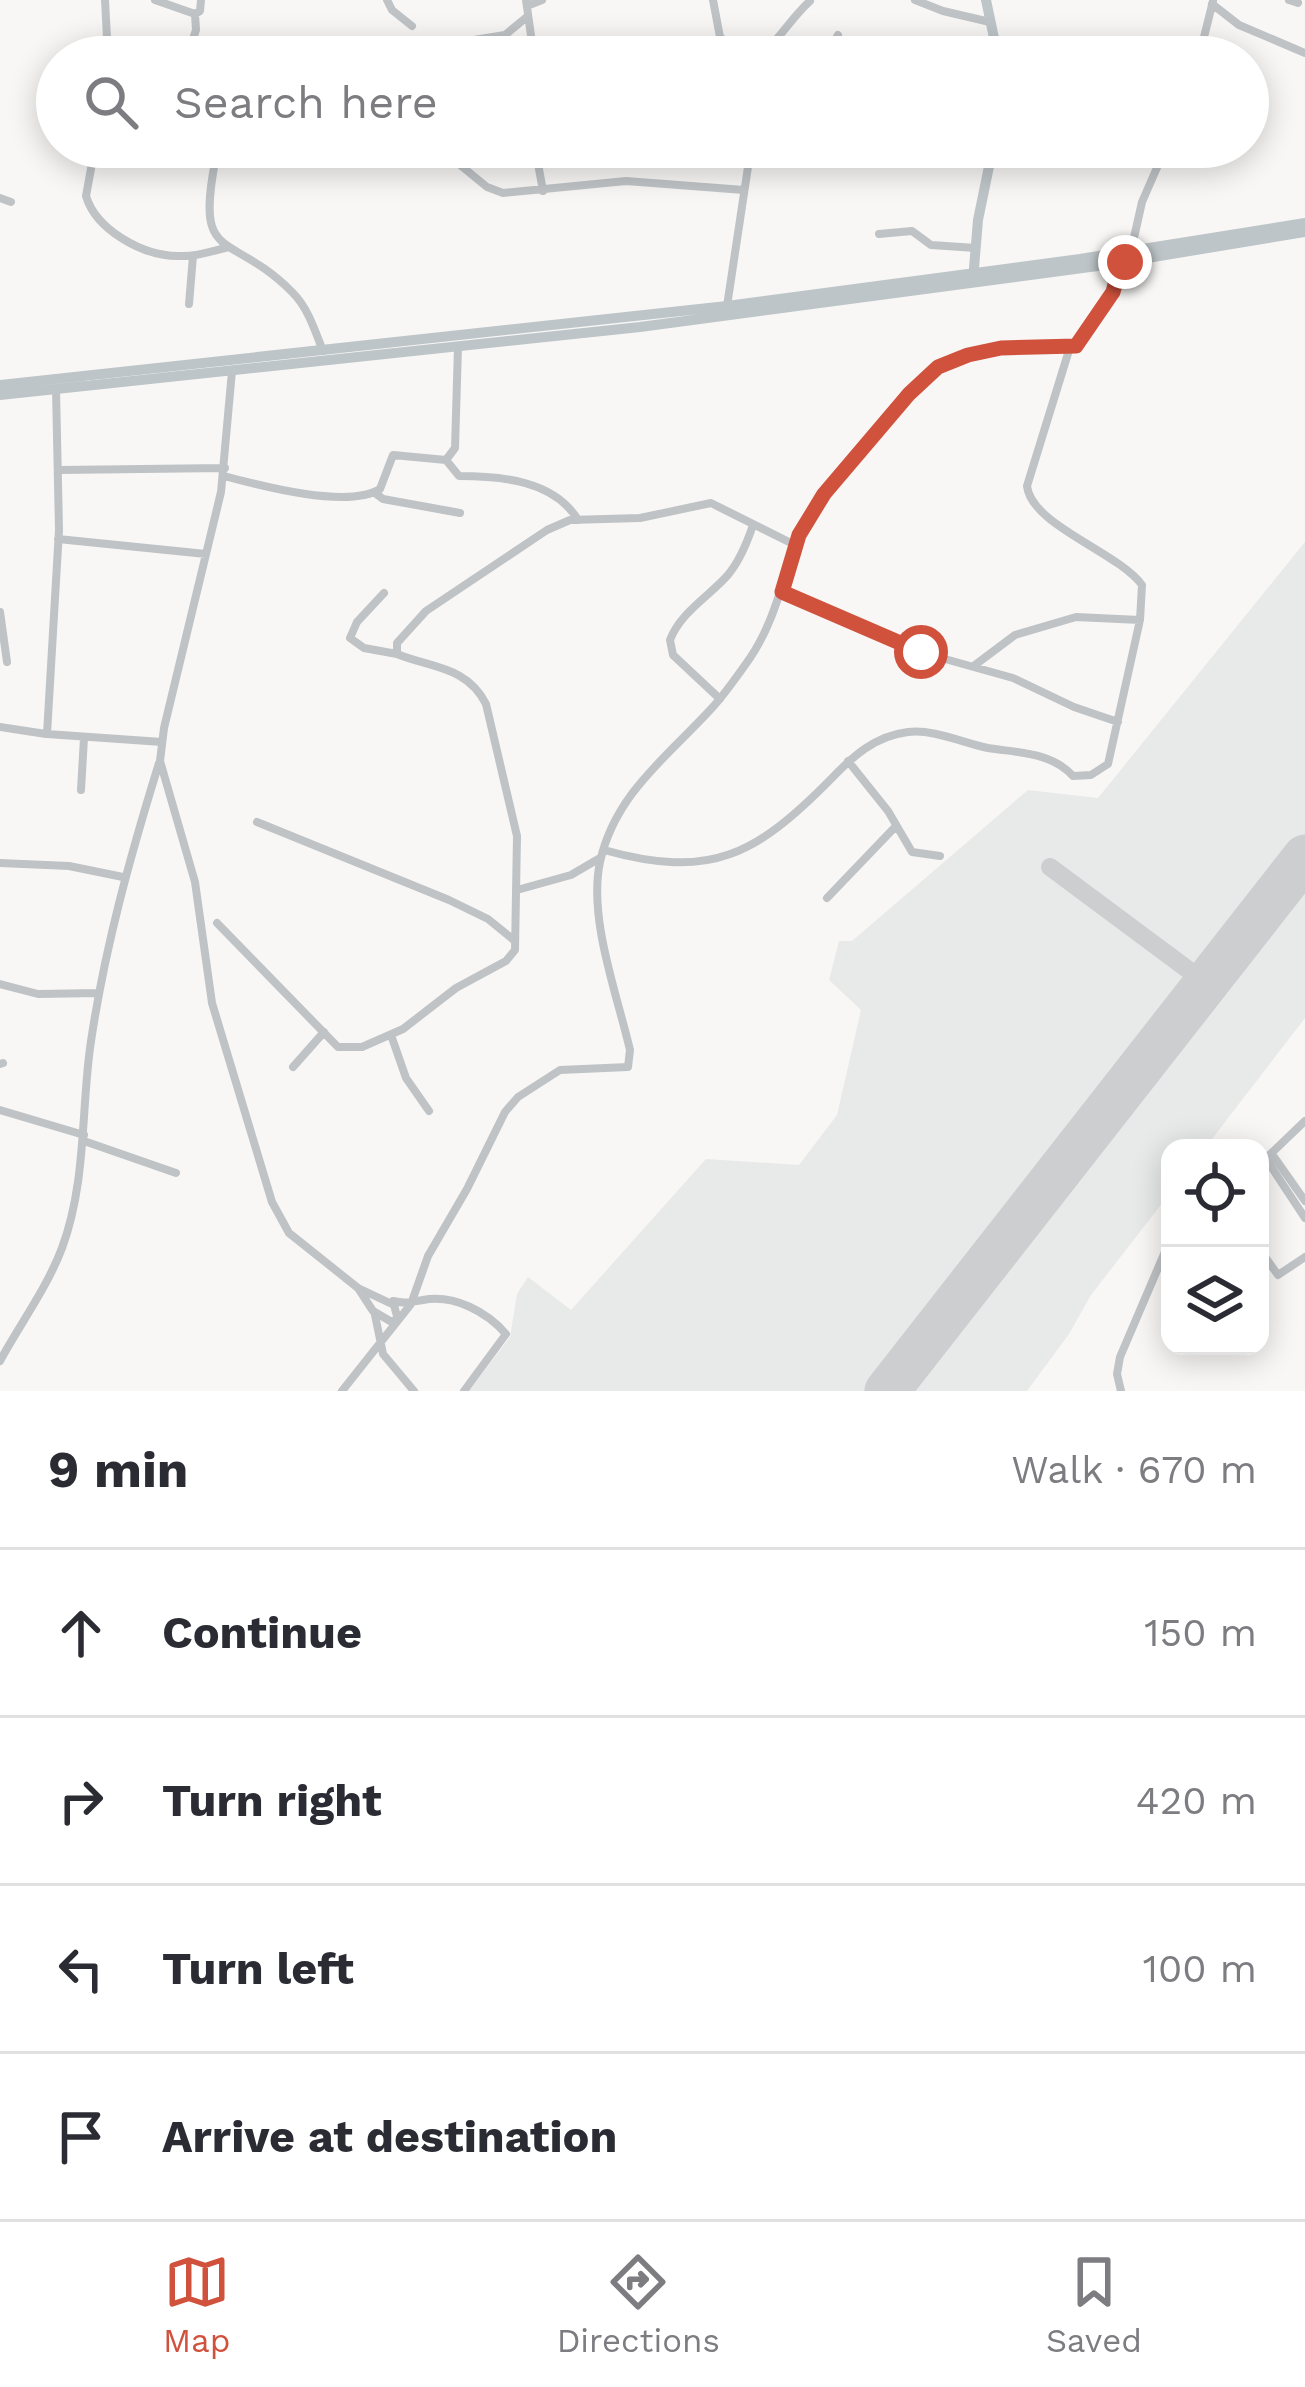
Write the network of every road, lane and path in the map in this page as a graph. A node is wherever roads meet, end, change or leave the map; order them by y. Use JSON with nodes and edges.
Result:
{"nodes":[{"id":1,"x":105,"y":0,"type":"edge"},
{"id":2,"x":155,"y":0,"type":"edge"},
{"id":3,"x":202,"y":0,"type":"edge"},
{"id":4,"x":387,"y":0,"type":"edge"},
{"id":5,"x":542,"y":0,"type":"edge"},
{"id":6,"x":713,"y":0,"type":"edge"},
{"id":7,"x":915,"y":0,"type":"edge"},
{"id":8,"x":986,"y":0,"type":"edge"},
{"id":9,"x":810,"y":2,"type":"edge"},
{"id":10,"x":1218,"y":3,"type":"edge"},
{"id":11,"x":527,"y":7,"type":"edge"},
{"id":12,"x":195,"y":14,"type":"junction"},
{"id":13,"x":992,"y":22,"type":"junction"},
{"id":14,"x":412,"y":26,"type":"dead end"},
{"id":15,"x":107,"y":36,"type":"edge"},
{"id":16,"x":194,"y":36,"type":"edge"},
{"id":17,"x":499,"y":36,"type":"edge"},
{"id":18,"x":720,"y":36,"type":"edge"},
{"id":19,"x":779,"y":36,"type":"edge"},
{"id":20,"x":994,"y":36,"type":"edge"},
{"id":21,"x":1206,"y":36,"type":"edge"},
{"id":22,"x":1263,"y":36,"type":"edge"},
{"id":23,"x":1269,"y":38,"type":"edge"},
{"id":24,"x":1305,"y":53,"type":"edge"},
{"id":25,"x":91,"y":168,"type":"edge"},
{"id":26,"x":214,"y":168,"type":"edge"},
{"id":27,"x":469,"y":168,"type":"edge"},
{"id":28,"x":539,"y":168,"type":"edge"},
{"id":29,"x":748,"y":168,"type":"edge"},
{"id":30,"x":988,"y":168,"type":"edge"},
{"id":31,"x":1157,"y":168,"type":"edge"},
{"id":32,"x":744,"y":190,"type":"junction"},
{"id":33,"x":543,"y":191,"type":"junction"},
{"id":34,"x":0,"y":198,"type":"edge"},
{"id":35,"x":11,"y":202,"type":"dead end"},
{"id":36,"x":1305,"y":223,"type":"edge"},
{"id":37,"x":1305,"y":232,"type":"edge"},
{"id":38,"x":879,"y":234,"type":"dead end"},
{"id":39,"x":225,"y":248,"type":"junction"},
{"id":40,"x":976,"y":248,"type":"junction"},
{"id":41,"x":1131,"y":251,"type":"junction"},
{"id":42,"x":194,"y":256,"type":"junction"},
{"id":43,"x":1121,"y":262,"type":"junction"},
{"id":44,"x":974,"y":278,"type":"junction"},
{"id":45,"x":189,"y":304,"type":"dead end"},
{"id":46,"x":727,"y":306,"type":"junction"},
{"id":47,"x":459,"y":345,"type":"junction"},
{"id":48,"x":1070,"y":346,"type":"junction"},
{"id":49,"x":323,"y":351,"type":"junction"},
{"id":50,"x":232,"y":371,"type":"junction"},
{"id":51,"x":0,"y":385,"type":"edge"},
{"id":52,"x":56,"y":389,"type":"junction"},
{"id":53,"x":0,"y":395,"type":"edge"},
{"id":54,"x":446,"y":460,"type":"junction"},
{"id":55,"x":59,"y":470,"type":"junction"},
{"id":56,"x":225,"y":472,"type":"junction"},
{"id":57,"x":375,"y":493,"type":"junction"},
{"id":58,"x":460,"y":513,"type":"dead end"},
{"id":59,"x":578,"y":520,"type":"junction"},
{"id":60,"x":753,"y":524,"type":"junction"},
{"id":61,"x":58,"y":538,"type":"junction"},
{"id":62,"x":796,"y":545,"type":"junction"},
{"id":63,"x":206,"y":554,"type":"junction"},
{"id":64,"x":782,"y":592,"type":"junction"},
{"id":65,"x":384,"y":593,"type":"dead end"},
{"id":66,"x":0,"y":612,"type":"edge"},
{"id":67,"x":1140,"y":620,"type":"junction"},
{"id":68,"x":397,"y":655,"type":"junction"},
{"id":69,"x":7,"y":662,"type":"dead end"},
{"id":70,"x":974,"y":666,"type":"junction"},
{"id":71,"x":720,"y":699,"type":"junction"},
{"id":72,"x":1118,"y":722,"type":"junction"},
{"id":73,"x":0,"y":727,"type":"edge"},
{"id":74,"x":46,"y":734,"type":"junction"},
{"id":75,"x":85,"y":738,"type":"junction"},
{"id":76,"x":162,"y":742,"type":"junction"},
{"id":77,"x":160,"y":761,"type":"junction"},
{"id":78,"x":848,"y":761,"type":"junction"},
{"id":79,"x":81,"y":790,"type":"dead end"},
{"id":80,"x":257,"y":821,"type":"dead end"},
{"id":81,"x":896,"y":826,"type":"junction"},
{"id":82,"x":602,"y":854,"type":"junction"},
{"id":83,"x":940,"y":856,"type":"dead end"},
{"id":84,"x":3,"y":863,"type":"edge"},
{"id":85,"x":0,"y":877,"type":"edge"},
{"id":86,"x":123,"y":878,"type":"junction"},
{"id":87,"x":517,"y":890,"type":"junction"},
{"id":88,"x":826,"y":898,"type":"dead end"},
{"id":89,"x":217,"y":923,"type":"dead end"},
{"id":90,"x":516,"y":941,"type":"junction"},
{"id":91,"x":0,"y":984,"type":"edge"},
{"id":92,"x":100,"y":993,"type":"junction"},
{"id":93,"x":323,"y":1031,"type":"junction"},
{"id":94,"x":391,"y":1034,"type":"junction"},
{"id":95,"x":293,"y":1067,"type":"dead end"},
{"id":96,"x":0,"y":1110,"type":"edge"},
{"id":97,"x":429,"y":1111,"type":"dead end"},
{"id":98,"x":1305,"y":1121,"type":"edge"},
{"id":99,"x":84,"y":1138,"type":"junction"},
{"id":100,"x":1269,"y":1156,"type":"edge"},
{"id":101,"x":1269,"y":1162,"type":"edge"},
{"id":102,"x":1269,"y":1164,"type":"edge"},
{"id":103,"x":176,"y":1173,"type":"dead end"},
{"id":104,"x":1305,"y":1200,"type":"edge"},
{"id":105,"x":1305,"y":1218,"type":"edge"},
{"id":106,"x":1167,"y":1247,"type":"edge"},
{"id":107,"x":1305,"y":1257,"type":"edge"},
{"id":108,"x":1269,"y":1262,"type":"edge"},
{"id":109,"x":358,"y":1288,"type":"junction"},
{"id":110,"x":383,"y":1298,"type":"junction"},
{"id":111,"x":411,"y":1304,"type":"junction"},
{"id":112,"x":374,"y":1311,"type":"junction"},
{"id":113,"x":398,"y":1320,"type":"junction"},
{"id":114,"x":380,"y":1343,"type":"junction"},
{"id":115,"x":0,"y":1361,"type":"edge"},
{"id":116,"x":342,"y":1391,"type":"edge"},
{"id":117,"x":414,"y":1391,"type":"edge"},
{"id":118,"x":464,"y":1391,"type":"edge"},
{"id":119,"x":1121,"y":1391,"type":"edge"}],
"edges":[{"from":1,"to":15,"type":"street"},
{"from":2,"to":12,"type":"street"},
{"from":3,"to":12,"type":"street"},
{"from":4,"to":14,"type":"street"},
{"from":5,"to":11,"type":"street"},
{"from":6,"to":18,"type":"street"},
{"from":7,"to":13,"type":"street"},
{"from":8,"to":13,"type":"main road"},
{"from":9,"to":19,"type":"street"},
{"from":10,"to":21,"type":"street"},
{"from":10,"to":22,"type":"street"},
{"from":11,"to":17,"type":"street"},
{"from":12,"to":16,"type":"street"},
{"from":13,"to":20,"type":"main road"},
{"from":23,"to":24,"type":"street"},
{"from":25,"to":42,"type":"street"},
{"from":26,"to":39,"type":"street"},
{"from":27,"to":33,"type":"street"},
{"from":28,"to":33,"type":"street"},
{"from":29,"to":32,"type":"street"},
{"from":30,"to":40,"type":"main road"},
{"from":31,"to":41,"type":"street"},
{"from":32,"to":33,"type":"street"},
{"from":32,"to":46,"type":"street"},
{"from":34,"to":35,"type":"street"},
{"from":36,"to":41,"type":"main road"},
{"from":37,"to":43,"type":"main road"},
{"from":38,"to":40,"type":"street"},
{"from":39,"to":42,"type":"street"},
{"from":39,"to":49,"type":"street"},
{"from":40,"to":44,"type":"main road"},
{"from":41,"to":44,"type":"main road"},
{"from":42,"to":45,"type":"street"},
{"from":43,"to":44,"type":"main road"},
{"from":43,"to":48,"type":"street"},
{"from":44,"to":46,"type":"main road"},
{"from":44,"to":47,"type":"main road"},
{"from":46,"to":49,"type":"main road"},
{"from":47,"to":50,"type":"main road"},
{"from":47,"to":54,"type":"street"},
{"from":48,"to":62,"type":"street"},
{"from":48,"to":67,"type":"street"},
{"from":49,"to":51,"type":"main road"},
{"from":50,"to":52,"type":"main road"},
{"from":50,"to":56,"type":"street"},
{"from":52,"to":53,"type":"main road"},
{"from":52,"to":55,"type":"street"},
{"from":54,"to":57,"type":"street"},
{"from":54,"to":59,"type":"street"},
{"from":55,"to":56,"type":"street"},
{"from":55,"to":61,"type":"street"},
{"from":56,"to":57,"type":"street"},
{"from":56,"to":63,"type":"street"},
{"from":57,"to":58,"type":"street"},
{"from":59,"to":60,"type":"street"},
{"from":59,"to":68,"type":"street"},
{"from":60,"to":62,"type":"street"},
{"from":60,"to":71,"type":"street"},
{"from":61,"to":63,"type":"street"},
{"from":61,"to":74,"type":"street"},
{"from":62,"to":64,"type":"street"},
{"from":63,"to":76,"type":"street"},
{"from":64,"to":70,"type":"street"},
{"from":64,"to":71,"type":"street"},
{"from":65,"to":68,"type":"street"},
{"from":66,"to":69,"type":"street"},
{"from":67,"to":70,"type":"street"},
{"from":67,"to":72,"type":"street"},
{"from":68,"to":87,"type":"street"},
{"from":70,"to":72,"type":"street"},
{"from":71,"to":82,"type":"street"},
{"from":72,"to":78,"type":"street"},
{"from":73,"to":74,"type":"street"},
{"from":74,"to":75,"type":"street"},
{"from":75,"to":76,"type":"street"},
{"from":75,"to":79,"type":"street"},
{"from":76,"to":77,"type":"street"},
{"from":77,"to":86,"type":"street"},
{"from":77,"to":109,"type":"street"},
{"from":78,"to":81,"type":"street"},
{"from":78,"to":82,"type":"street"},
{"from":80,"to":90,"type":"street"},
{"from":81,"to":83,"type":"street"},
{"from":81,"to":88,"type":"street"},
{"from":82,"to":87,"type":"street"},
{"from":82,"to":111,"type":"street"},
{"from":84,"to":85,"type":"street"},
{"from":84,"to":86,"type":"street"},
{"from":86,"to":92,"type":"street"},
{"from":87,"to":90,"type":"street"},
{"from":89,"to":93,"type":"street"},
{"from":90,"to":94,"type":"street"},
{"from":91,"to":92,"type":"street"},
{"from":92,"to":99,"type":"street"},
{"from":93,"to":94,"type":"street"},
{"from":93,"to":95,"type":"street"},
{"from":94,"to":97,"type":"street"},
{"from":96,"to":99,"type":"street"},
{"from":98,"to":100,"type":"street"},
{"from":99,"to":103,"type":"street"},
{"from":99,"to":115,"type":"street"},
{"from":101,"to":104,"type":"street"},
{"from":102,"to":105,"type":"street"},
{"from":106,"to":119,"type":"street"},
{"from":107,"to":108,"type":"street"},
{"from":109,"to":110,"type":"street"},
{"from":109,"to":112,"type":"street"},
{"from":110,"to":111,"type":"street"},
{"from":110,"to":113,"type":"street"},
{"from":111,"to":113,"type":"street"},
{"from":111,"to":118,"type":"street"},
{"from":112,"to":113,"type":"street"},
{"from":112,"to":114,"type":"street"},
{"from":113,"to":114,"type":"street"},
{"from":114,"to":116,"type":"street"},
{"from":114,"to":117,"type":"street"}]}
